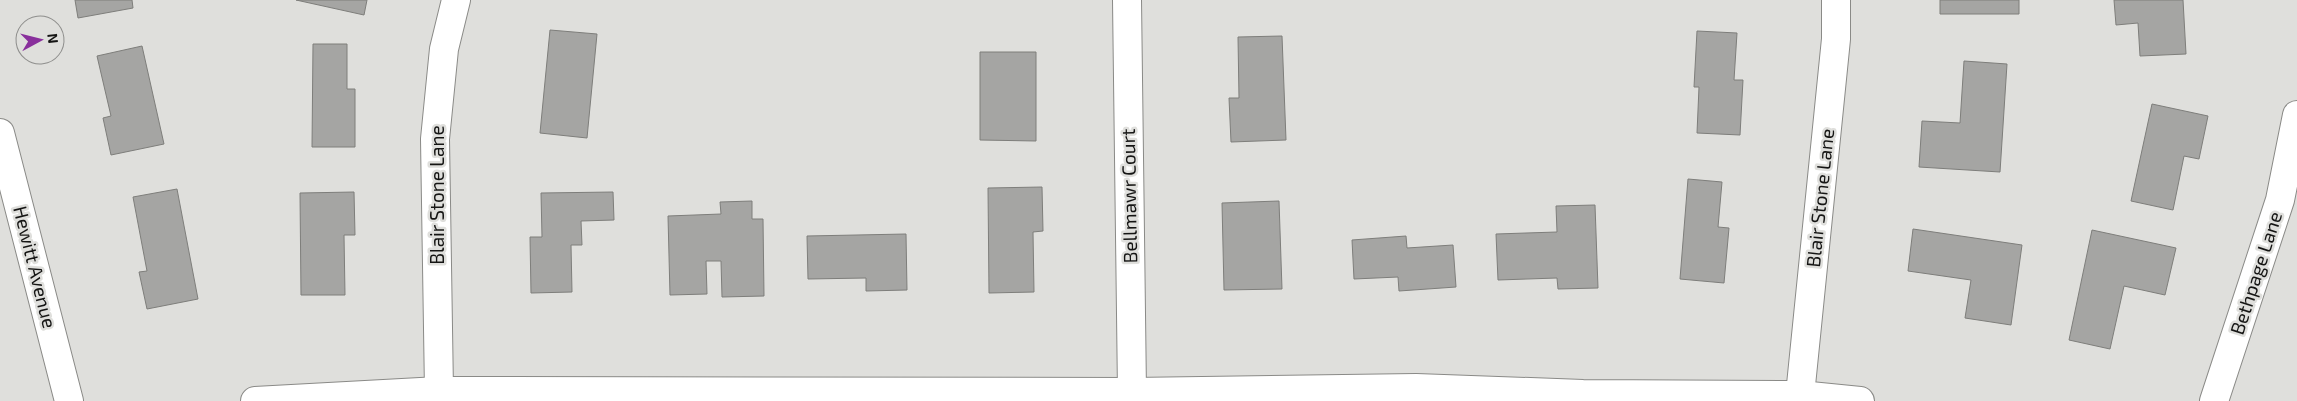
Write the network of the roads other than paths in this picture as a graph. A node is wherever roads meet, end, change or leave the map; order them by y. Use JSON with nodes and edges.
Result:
{"nodes":[{"id":1,"x":456,"y":0,"type":"edge"},
{"id":2,"x":1127,"y":0,"type":"edge"},
{"id":3,"x":1836,"y":0,"type":"edge"},
{"id":4,"x":2297,"y":114,"type":"edge"},
{"id":5,"x":0,"y":133,"type":"edge"},
{"id":6,"x":439,"y":391,"type":"junction"},
{"id":7,"x":1132,"y":392,"type":"junction"},
{"id":8,"x":1416,"y":395,"type":"edge"},
{"id":9,"x":1800,"y":395,"type":"junction"},
{"id":10,"x":69,"y":401,"type":"edge"},
{"id":11,"x":255,"y":401,"type":"edge"},
{"id":12,"x":1860,"y":401,"type":"edge"},
{"id":13,"x":2214,"y":401,"type":"edge"}],
"edges":[{"from":1,"to":6,"type":"street","name":"Blair Stone Lane"},
{"from":2,"to":7,"type":"street","name":"Bellmawr Court"},
{"from":3,"to":9,"type":"street","name":"Blair Stone Lane"},
{"from":4,"to":13,"type":"street","name":"Bethpage Lane"},
{"from":5,"to":10,"type":"street","name":"Hewitt Avenue"},
{"from":6,"to":7,"type":"street"},
{"from":6,"to":11,"type":"street"},
{"from":7,"to":8,"type":"street"},
{"from":8,"to":9,"type":"street"},
{"from":9,"to":12,"type":"street"}]}
